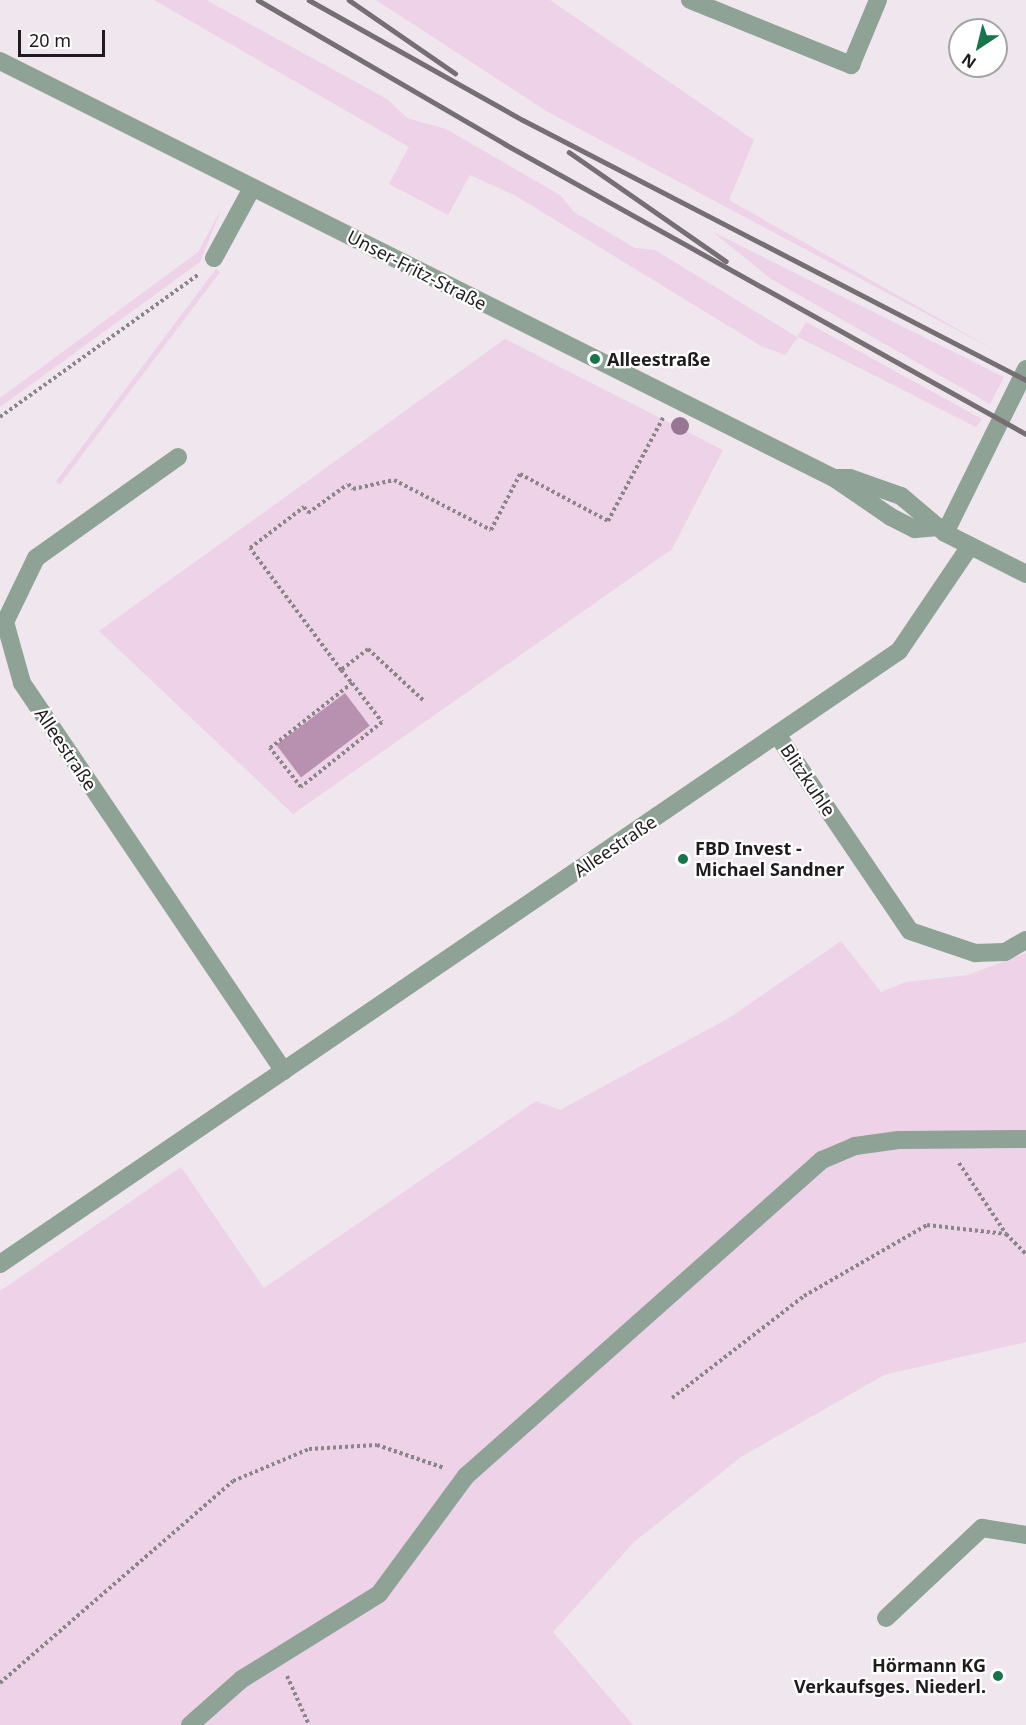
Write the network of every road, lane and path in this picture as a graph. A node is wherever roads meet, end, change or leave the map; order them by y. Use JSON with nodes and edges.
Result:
{"nodes":[{"id":1,"x":690,"y":0,"type":"edge"},
{"id":2,"x":878,"y":0,"type":"edge"},
{"id":3,"x":0,"y":61,"type":"edge"},
{"id":4,"x":252,"y":188,"type":"junction"},
{"id":5,"x":214,"y":258,"type":"joint"},
{"id":6,"x":1026,"y":369,"type":"edge"},
{"id":7,"x":0,"y":417,"type":"edge"},
{"id":8,"x":659,"y":426,"type":"dead end"},
{"id":9,"x":178,"y":457,"type":"dead end"},
{"id":10,"x":941,"y":530,"type":"junction"},
{"id":11,"x":970,"y":546,"type":"junction"},
{"id":12,"x":1026,"y":574,"type":"edge"},
{"id":13,"x":341,"y":670,"type":"junction"},
{"id":14,"x":352,"y":683,"type":"junction"},
{"id":15,"x":423,"y":700,"type":"dead end"},
{"id":16,"x":778,"y":736,"type":"junction"},
{"id":17,"x":1026,"y":940,"type":"edge"},
{"id":18,"x":284,"y":1071,"type":"junction"},
{"id":19,"x":944,"y":1139,"type":"junction"},
{"id":20,"x":1026,"y":1139,"type":"edge"},
{"id":21,"x":1006,"y":1234,"type":"junction"},
{"id":22,"x":1026,"y":1254,"type":"edge"},
{"id":23,"x":0,"y":1264,"type":"edge"},
{"id":24,"x":672,"y":1398,"type":"dead end"},
{"id":25,"x":466,"y":1476,"type":"junction"},
{"id":26,"x":1026,"y":1535,"type":"edge"},
{"id":27,"x":886,"y":1618,"type":"dead end"},
{"id":28,"x":278,"y":1657,"type":"junction"},
{"id":29,"x":0,"y":1683,"type":"edge"},
{"id":30,"x":190,"y":1725,"type":"edge"},
{"id":31,"x":309,"y":1725,"type":"edge"}],
"edges":[{"from":1,"to":2,"type":"street"},
{"from":3,"to":4,"type":"street","name":"Unser-Fritz-Straße"},
{"from":4,"to":5,"type":"street"},
{"from":4,"to":10,"type":"street","name":"Unser-Fritz-Straße"},
{"from":5,"to":7,"type":"path"},
{"from":6,"to":10,"type":"street"},
{"from":8,"to":13,"type":"path"},
{"from":9,"to":18,"type":"street","name":"Alleestraße"},
{"from":10,"to":11,"type":"street","name":"Unser-Fritz-Straße"},
{"from":11,"to":12,"type":"street","name":"Unser-Fritz-Straße"},
{"from":11,"to":16,"type":"street","name":"Alleestraße"},
{"from":13,"to":14,"type":"path"},
{"from":13,"to":15,"type":"path"},
{"from":14,"to":14,"type":"path"},
{"from":16,"to":17,"type":"street","name":"Blitzkuhle"},
{"from":16,"to":18,"type":"street","name":"Alleestraße"},
{"from":18,"to":23,"type":"street","name":"Alleestraße"},
{"from":19,"to":20,"type":"street"},
{"from":19,"to":21,"type":"path"},
{"from":19,"to":25,"type":"street"},
{"from":21,"to":22,"type":"path"},
{"from":21,"to":24,"type":"path"},
{"from":25,"to":28,"type":"street"},
{"from":25,"to":29,"type":"path"},
{"from":26,"to":27,"type":"street"},
{"from":28,"to":30,"type":"street"},
{"from":28,"to":31,"type":"path"}]}
